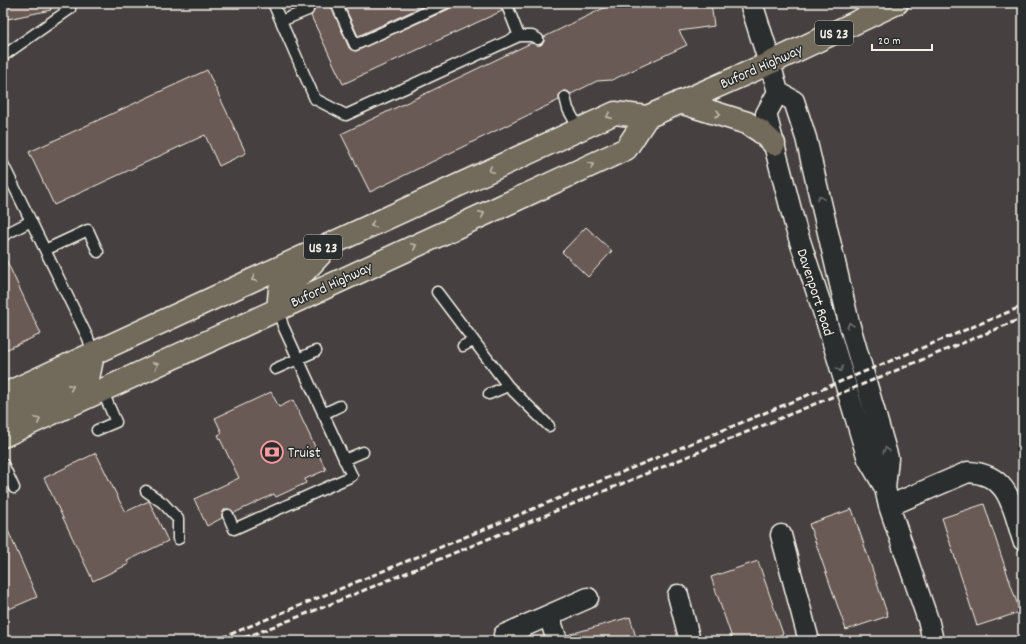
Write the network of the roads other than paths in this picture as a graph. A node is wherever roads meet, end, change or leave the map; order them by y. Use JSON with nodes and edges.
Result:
{"nodes":[{"id":1,"x":68,"y":3,"type":"edge"},
{"id":2,"x":273,"y":3,"type":"edge"},
{"id":3,"x":336,"y":3,"type":"edge"},
{"id":4,"x":446,"y":3,"type":"edge"},
{"id":5,"x":506,"y":3,"type":"edge"},
{"id":6,"x":751,"y":3,"type":"edge"},
{"id":7,"x":897,"y":3,"type":"edge"},
{"id":8,"x":308,"y":10,"type":"dead end"},
{"id":9,"x":281,"y":21,"type":"junction"},
{"id":10,"x":519,"y":36,"type":"junction"},
{"id":11,"x":538,"y":40,"type":"dead end"},
{"id":12,"x":3,"y":56,"type":"edge"},
{"id":13,"x":770,"y":63,"type":"junction"},
{"id":14,"x":778,"y":92,"type":"junction"},
{"id":15,"x":565,"y":97,"type":"dead end"},
{"id":16,"x":680,"y":102,"type":"junction"},
{"id":17,"x":647,"y":117,"type":"junction"},
{"id":18,"x":580,"y":129,"type":"junction"},
{"id":19,"x":774,"y":144,"type":"junction"},
{"id":20,"x":3,"y":166,"type":"edge"},
{"id":21,"x":31,"y":221,"type":"junction"},
{"id":22,"x":4,"y":235,"type":"dead end"},
{"id":23,"x":330,"y":244,"type":"junction"},
{"id":24,"x":45,"y":250,"type":"junction"},
{"id":25,"x":98,"y":252,"type":"dead end"},
{"id":26,"x":437,"y":292,"type":"dead end"},
{"id":27,"x":278,"y":309,"type":"junction"},
{"id":28,"x":474,"y":341,"type":"junction"},
{"id":29,"x":463,"y":346,"type":"dead end"},
{"id":30,"x":316,"y":351,"type":"dead end"},
{"id":31,"x":93,"y":354,"type":"junction"},
{"id":32,"x":299,"y":360,"type":"junction"},
{"id":33,"x":275,"y":369,"type":"dead end"},
{"id":34,"x":508,"y":386,"type":"junction"},
{"id":35,"x":102,"y":390,"type":"junction"},
{"id":36,"x":489,"y":394,"type":"dead end"},
{"id":37,"x":3,"y":395,"type":"edge"},
{"id":38,"x":340,"y":406,"type":"dead end"},
{"id":39,"x":323,"y":414,"type":"junction"},
{"id":40,"x":549,"y":426,"type":"dead end"},
{"id":41,"x":3,"y":428,"type":"edge"},
{"id":42,"x":97,"y":430,"type":"dead end"},
{"id":43,"x":3,"y":436,"type":"edge"},
{"id":44,"x":363,"y":452,"type":"dead end"},
{"id":45,"x":344,"y":460,"type":"junction"},
{"id":46,"x":3,"y":464,"type":"edge"},
{"id":47,"x":14,"y":488,"type":"dead end"},
{"id":48,"x":146,"y":491,"type":"dead end"},
{"id":49,"x":887,"y":497,"type":"junction"},
{"id":50,"x":228,"y":516,"type":"dead end"},
{"id":51,"x":781,"y":535,"type":"dead end"},
{"id":52,"x":178,"y":539,"type":"dead end"},
{"id":53,"x":1023,"y":540,"type":"edge"},
{"id":54,"x":678,"y":595,"type":"dead end"},
{"id":55,"x":588,"y":598,"type":"dead end"},
{"id":56,"x":549,"y":615,"type":"junction"},
{"id":57,"x":504,"y":635,"type":"dead end"},
{"id":58,"x":557,"y":641,"type":"edge"},
{"id":59,"x":690,"y":641,"type":"edge"},
{"id":60,"x":809,"y":641,"type":"edge"},
{"id":61,"x":933,"y":641,"type":"edge"}],
"edges":[{"from":1,"to":12,"type":"lane"},
{"from":2,"to":9,"type":"lane"},
{"from":3,"to":4,"type":"lane"},
{"from":5,"to":10,"type":"lane"},
{"from":6,"to":13,"type":"street"},
{"from":7,"to":13,"type":"main road","name":"Buford Highway","number":"US 23"},
{"from":8,"to":9,"type":"lane"},
{"from":9,"to":10,"type":"lane"},
{"from":10,"to":11,"type":"lane"},
{"from":13,"to":14,"type":"street"},
{"from":13,"to":16,"type":"main road","name":"Buford Highway","number":"US 23"},
{"from":14,"to":19,"type":"street","name":"Davenport Road"},
{"from":49,"to":14,"type":"street","name":"Davenport Road","one_way":true},
{"from":15,"to":18,"type":"lane"},
{"from":16,"to":17,"type":"main road","name":"Buford Highway","number":"US 23"},
{"from":16,"to":19,"type":"main road","one_way":true},
{"from":17,"to":18,"type":"main road","number":"US 23","one_way":true},
{"from":27,"to":17,"type":"main road","name":"Buford Highway","number":"US 23","one_way":true},
{"from":18,"to":23,"type":"main road","number":"US 23","one_way":true},
{"from":19,"to":49,"type":"street","name":"Davenport Road","one_way":true},
{"from":20,"to":21,"type":"lane"},
{"from":21,"to":22,"type":"lane"},
{"from":21,"to":24,"type":"lane"},
{"from":23,"to":27,"type":"main road"},
{"from":23,"to":31,"type":"main road","number":"US 23","one_way":true},
{"from":24,"to":25,"type":"lane"},
{"from":24,"to":31,"type":"lane"},
{"from":26,"to":28,"type":"lane"},
{"from":27,"to":32,"type":"lane"},
{"from":35,"to":27,"type":"main road","name":"Buford Highway","number":"US 23","one_way":true},
{"from":28,"to":29,"type":"lane"},
{"from":28,"to":34,"type":"lane"},
{"from":30,"to":32,"type":"lane"},
{"from":31,"to":37,"type":"main road","number":"US 23"},
{"from":41,"to":31,"type":"main road","one_way":true},
{"from":32,"to":33,"type":"lane"},
{"from":32,"to":39,"type":"lane"},
{"from":34,"to":36,"type":"lane"},
{"from":34,"to":40,"type":"lane"},
{"from":35,"to":42,"type":"lane"},
{"from":43,"to":35,"type":"main road","name":"Buford Highway","number":"US 23","one_way":true},
{"from":38,"to":39,"type":"lane"},
{"from":39,"to":45,"type":"lane"},
{"from":44,"to":45,"type":"lane"},
{"from":45,"to":50,"type":"lane"},
{"from":46,"to":47,"type":"lane"},
{"from":48,"to":52,"type":"lane"},
{"from":49,"to":53,"type":"street"},
{"from":49,"to":61,"type":"street","name":"Davenport Road"},
{"from":51,"to":60,"type":"street"},
{"from":54,"to":59,"type":"street"},
{"from":55,"to":56,"type":"street"},
{"from":56,"to":57,"type":"street"},
{"from":56,"to":58,"type":"street"}]}
